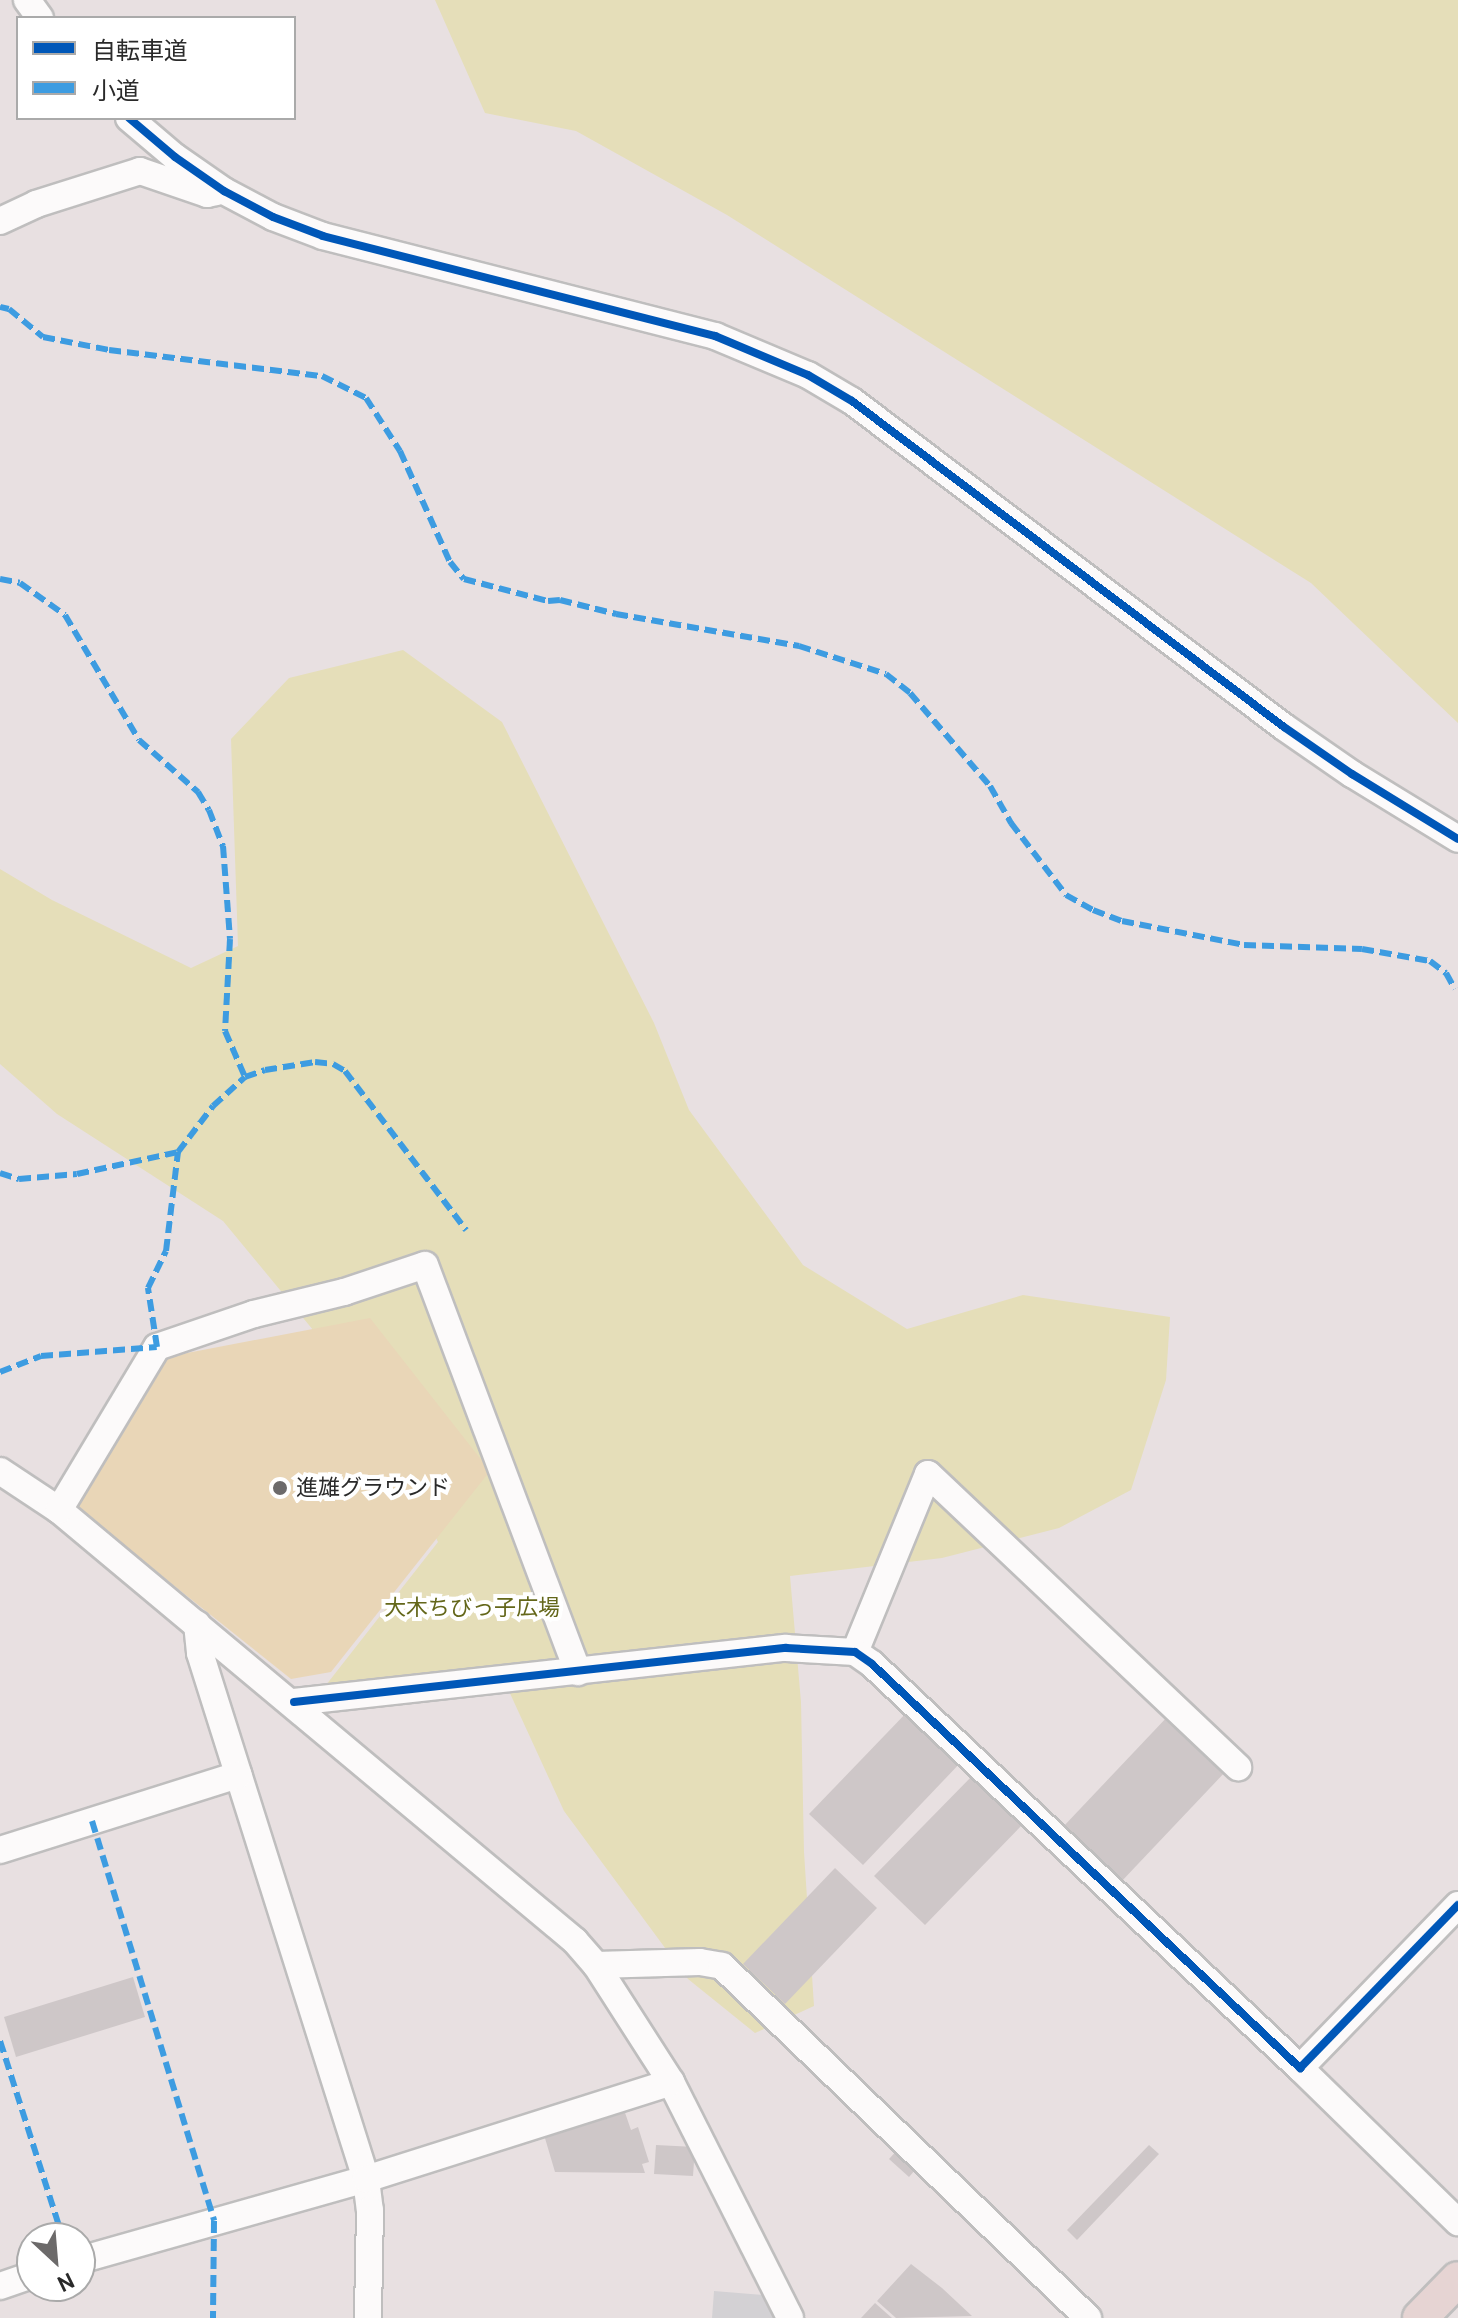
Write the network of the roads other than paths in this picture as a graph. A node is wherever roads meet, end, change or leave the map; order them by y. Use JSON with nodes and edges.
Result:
{"nodes":[{"id":1,"x":131,"y":120,"type":"edge"},
{"id":2,"x":224,"y":191,"type":"junction"},
{"id":3,"x":0,"y":221,"type":"edge"},
{"id":4,"x":1458,"y":839,"type":"edge"},
{"id":5,"x":0,"y":1471,"type":"edge"},
{"id":6,"x":59,"y":1510,"type":"junction"},
{"id":7,"x":197,"y":1624,"type":"junction"},
{"id":8,"x":855,"y":1652,"type":"junction"},
{"id":9,"x":578,"y":1672,"type":"junction"},
{"id":10,"x":294,"y":1702,"type":"junction"},
{"id":11,"x":1238,"y":1767,"type":"dead end"},
{"id":12,"x":238,"y":1775,"type":"junction"},
{"id":13,"x":0,"y":1850,"type":"edge"},
{"id":14,"x":1458,"y":1905,"type":"edge"},
{"id":15,"x":596,"y":1965,"type":"junction"},
{"id":16,"x":1300,"y":2068,"type":"junction"},
{"id":17,"x":671,"y":2082,"type":"junction"},
{"id":18,"x":366,"y":2179,"type":"junction"},
{"id":19,"x":1458,"y":2222,"type":"edge"},
{"id":20,"x":96,"y":2255,"type":"edge"},
{"id":21,"x":1458,"y":2279,"type":"edge"},
{"id":22,"x":368,"y":2318,"type":"edge"},
{"id":23,"x":790,"y":2318,"type":"edge"},
{"id":24,"x":1088,"y":2318,"type":"edge"},
{"id":25,"x":1420,"y":2318,"type":"edge"}],
"edges":[{"from":1,"to":2,"type":"street"},
{"from":2,"to":3,"type":"street"},
{"from":2,"to":4,"type":"street"},
{"from":5,"to":6,"type":"street"},
{"from":6,"to":7,"type":"street"},
{"from":6,"to":9,"type":"street"},
{"from":7,"to":10,"type":"street"},
{"from":7,"to":12,"type":"street"},
{"from":8,"to":9,"type":"street"},
{"from":8,"to":11,"type":"street"},
{"from":8,"to":16,"type":"street"},
{"from":9,"to":10,"type":"street"},
{"from":10,"to":15,"type":"street"},
{"from":12,"to":13,"type":"street"},
{"from":12,"to":18,"type":"street"},
{"from":14,"to":16,"type":"street"},
{"from":15,"to":17,"type":"street"},
{"from":15,"to":24,"type":"street"},
{"from":16,"to":19,"type":"street"},
{"from":17,"to":18,"type":"street"},
{"from":17,"to":23,"type":"street"},
{"from":18,"to":20,"type":"street"},
{"from":18,"to":22,"type":"street"},
{"from":21,"to":25,"type":"main road"}]}
